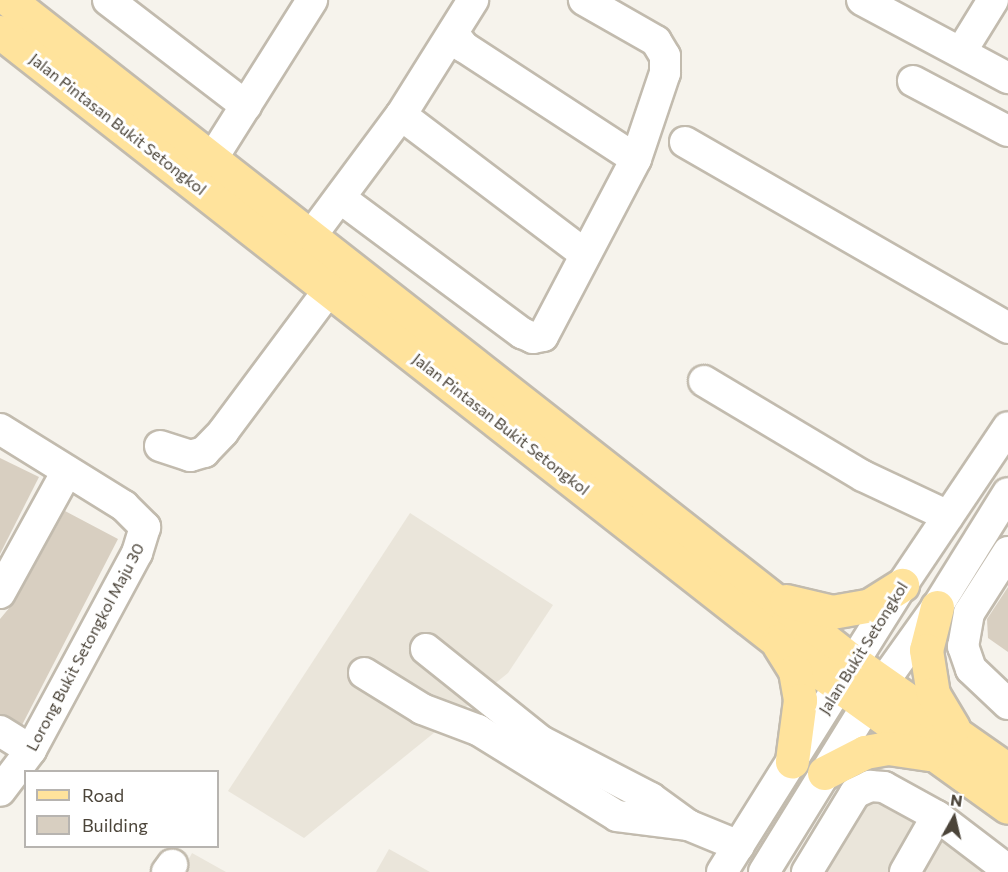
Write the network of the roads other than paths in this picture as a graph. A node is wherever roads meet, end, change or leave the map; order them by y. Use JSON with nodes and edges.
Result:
{"nodes":[{"id":1,"x":9,"y":0,"type":"edge"},
{"id":2,"x":108,"y":0,"type":"edge"},
{"id":3,"x":312,"y":0,"type":"edge"},
{"id":4,"x":473,"y":0,"type":"edge"},
{"id":5,"x":584,"y":0,"type":"edge"},
{"id":6,"x":862,"y":0,"type":"edge"},
{"id":7,"x":993,"y":0,"type":"edge"},
{"id":8,"x":0,"y":32,"type":"edge"},
{"id":9,"x":453,"y":33,"type":"junction"},
{"id":10,"x":961,"y":52,"type":"junction"},
{"id":11,"x":1008,"y":78,"type":"edge"},
{"id":12,"x":913,"y":81,"type":"dead end"},
{"id":13,"x":246,"y":106,"type":"junction"},
{"id":14,"x":401,"y":115,"type":"junction"},
{"id":15,"x":1008,"y":131,"type":"edge"},
{"id":16,"x":686,"y":142,"type":"dead end"},
{"id":17,"x":212,"y":159,"type":"junction"},
{"id":18,"x":636,"y":159,"type":"junction"},
{"id":19,"x":340,"y":198,"type":"junction"},
{"id":20,"x":311,"y":236,"type":"junction"},
{"id":21,"x":585,"y":254,"type":"junction"},
{"id":22,"x":329,"y":290,"type":"junction"},
{"id":23,"x":1008,"y":328,"type":"edge"},
{"id":24,"x":704,"y":381,"type":"dead end"},
{"id":25,"x":1008,"y":427,"type":"edge"},
{"id":26,"x":0,"y":429,"type":"edge"},
{"id":27,"x":160,"y":446,"type":"dead end"},
{"id":28,"x":67,"y":471,"type":"junction"},
{"id":29,"x":1008,"y":493,"type":"edge"},
{"id":30,"x":948,"y":516,"type":"junction"},
{"id":31,"x":1008,"y":552,"type":"edge"},
{"id":32,"x":902,"y":585,"type":"junction"},
{"id":33,"x":761,"y":587,"type":"junction"},
{"id":34,"x":0,"y":593,"type":"edge"},
{"id":35,"x":936,"y":607,"type":"junction"},
{"id":36,"x":777,"y":641,"type":"junction"},
{"id":37,"x":426,"y":649,"type":"dead end"},
{"id":38,"x":364,"y":673,"type":"dead end"},
{"id":39,"x":847,"y":674,"type":"junction"},
{"id":40,"x":875,"y":694,"type":"junction"},
{"id":41,"x":1008,"y":704,"type":"edge"},
{"id":42,"x":0,"y":731,"type":"edge"},
{"id":43,"x":945,"y":744,"type":"junction"},
{"id":44,"x":31,"y":750,"type":"junction"},
{"id":45,"x":792,"y":761,"type":"junction"},
{"id":46,"x":1008,"y":770,"type":"edge"},
{"id":47,"x":824,"y":772,"type":"junction"},
{"id":48,"x":0,"y":791,"type":"edge"},
{"id":49,"x":1008,"y":807,"type":"edge"},
{"id":50,"x":937,"y":816,"type":"junction"},
{"id":51,"x":688,"y":825,"type":"junction"},
{"id":52,"x":739,"y":846,"type":"junction"},
{"id":53,"x":1008,"y":870,"type":"edge"},
{"id":54,"x":722,"y":872,"type":"edge"},
{"id":55,"x":764,"y":872,"type":"edge"},
{"id":56,"x":807,"y":872,"type":"edge"},
{"id":57,"x":905,"y":872,"type":"edge"}],
"edges":[{"from":1,"to":17,"type":"main road","name":"Jalan Pintasan Bukit Setongkol"},
{"from":2,"to":13,"type":"street"},
{"from":3,"to":13,"type":"street"},
{"from":4,"to":9,"type":"street"},
{"from":5,"to":18,"type":"street"},
{"from":6,"to":10,"type":"street"},
{"from":7,"to":10,"type":"street"},
{"from":8,"to":22,"type":"main road","name":"Jalan Pintasan Bukit Setongkol"},
{"from":9,"to":14,"type":"street"},
{"from":9,"to":18,"type":"street"},
{"from":10,"to":11,"type":"street"},
{"from":12,"to":15,"type":"street"},
{"from":13,"to":17,"type":"street"},
{"from":14,"to":19,"type":"street"},
{"from":14,"to":21,"type":"street"},
{"from":16,"to":23,"type":"street"},
{"from":17,"to":20,"type":"main road","name":"Jalan Pintasan Bukit Setongkol"},
{"from":18,"to":21,"type":"street"},
{"from":19,"to":20,"type":"street"},
{"from":19,"to":21,"type":"street"},
{"from":20,"to":33,"type":"main road","name":"Jalan Pintasan Bukit Setongkol"},
{"from":22,"to":27,"type":"street"},
{"from":22,"to":36,"type":"main road","name":"Jalan Pintasan Bukit Setongkol"},
{"from":24,"to":30,"type":"street"},
{"from":25,"to":30,"type":"street","name":"Jalan Bukit Setongkol"},
{"from":26,"to":28,"type":"street","name":"Lorong Bukit Setongkol Maju 30"},
{"from":28,"to":34,"type":"street"},
{"from":28,"to":44,"type":"street","name":"Lorong Bukit Setongkol Maju 30"},
{"from":29,"to":35,"type":"street","name":"Jalan Bukit Setongkol"},
{"from":30,"to":32,"type":"street","name":"Jalan Bukit Setongkol"},
{"from":31,"to":41,"type":"street"},
{"from":32,"to":33,"type":"main road"},
{"from":32,"to":39,"type":"street","name":"Jalan Bukit Setongkol"},
{"from":33,"to":39,"type":"main road","name":"Jalan Pintasan Bukit Setongkol"},
{"from":35,"to":40,"type":"street","name":"Jalan Bukit Setongkol"},
{"from":35,"to":43,"type":"main road"},
{"from":36,"to":39,"type":"main road","name":"Jalan Pintasan Bukit Setongkol"},
{"from":36,"to":45,"type":"main road"},
{"from":37,"to":51,"type":"street"},
{"from":38,"to":51,"type":"street"},
{"from":39,"to":40,"type":"main road","name":"Jalan Pintasan Bukit Setongkol"},
{"from":39,"to":45,"type":"street","name":"Jalan Bukit Setongkol"},
{"from":40,"to":43,"type":"main road","name":"Jalan Pintasan Bukit Setongkol"},
{"from":40,"to":47,"type":"street","name":"Jalan Bukit Setongkol"},
{"from":42,"to":44,"type":"street"},
{"from":43,"to":46,"type":"main road","name":"Jalan Pintasan Bukit Setongkol"},
{"from":43,"to":47,"type":"main road"},
{"from":43,"to":49,"type":"main road","name":"Jalan Pintasan Bukit Setongkol"},
{"from":44,"to":48,"type":"street","name":"Lorong Bukit Setongkol Maju 30"},
{"from":45,"to":52,"type":"street","name":"Jalan Bukit Setongkol"},
{"from":47,"to":55,"type":"street","name":"Jalan Bukit Setongkol"},
{"from":50,"to":53,"type":"street"},
{"from":50,"to":56,"type":"street"},
{"from":50,"to":57,"type":"street"},
{"from":51,"to":52,"type":"street"},
{"from":52,"to":54,"type":"street","name":"Jalan Bukit Setongkol"}]}
